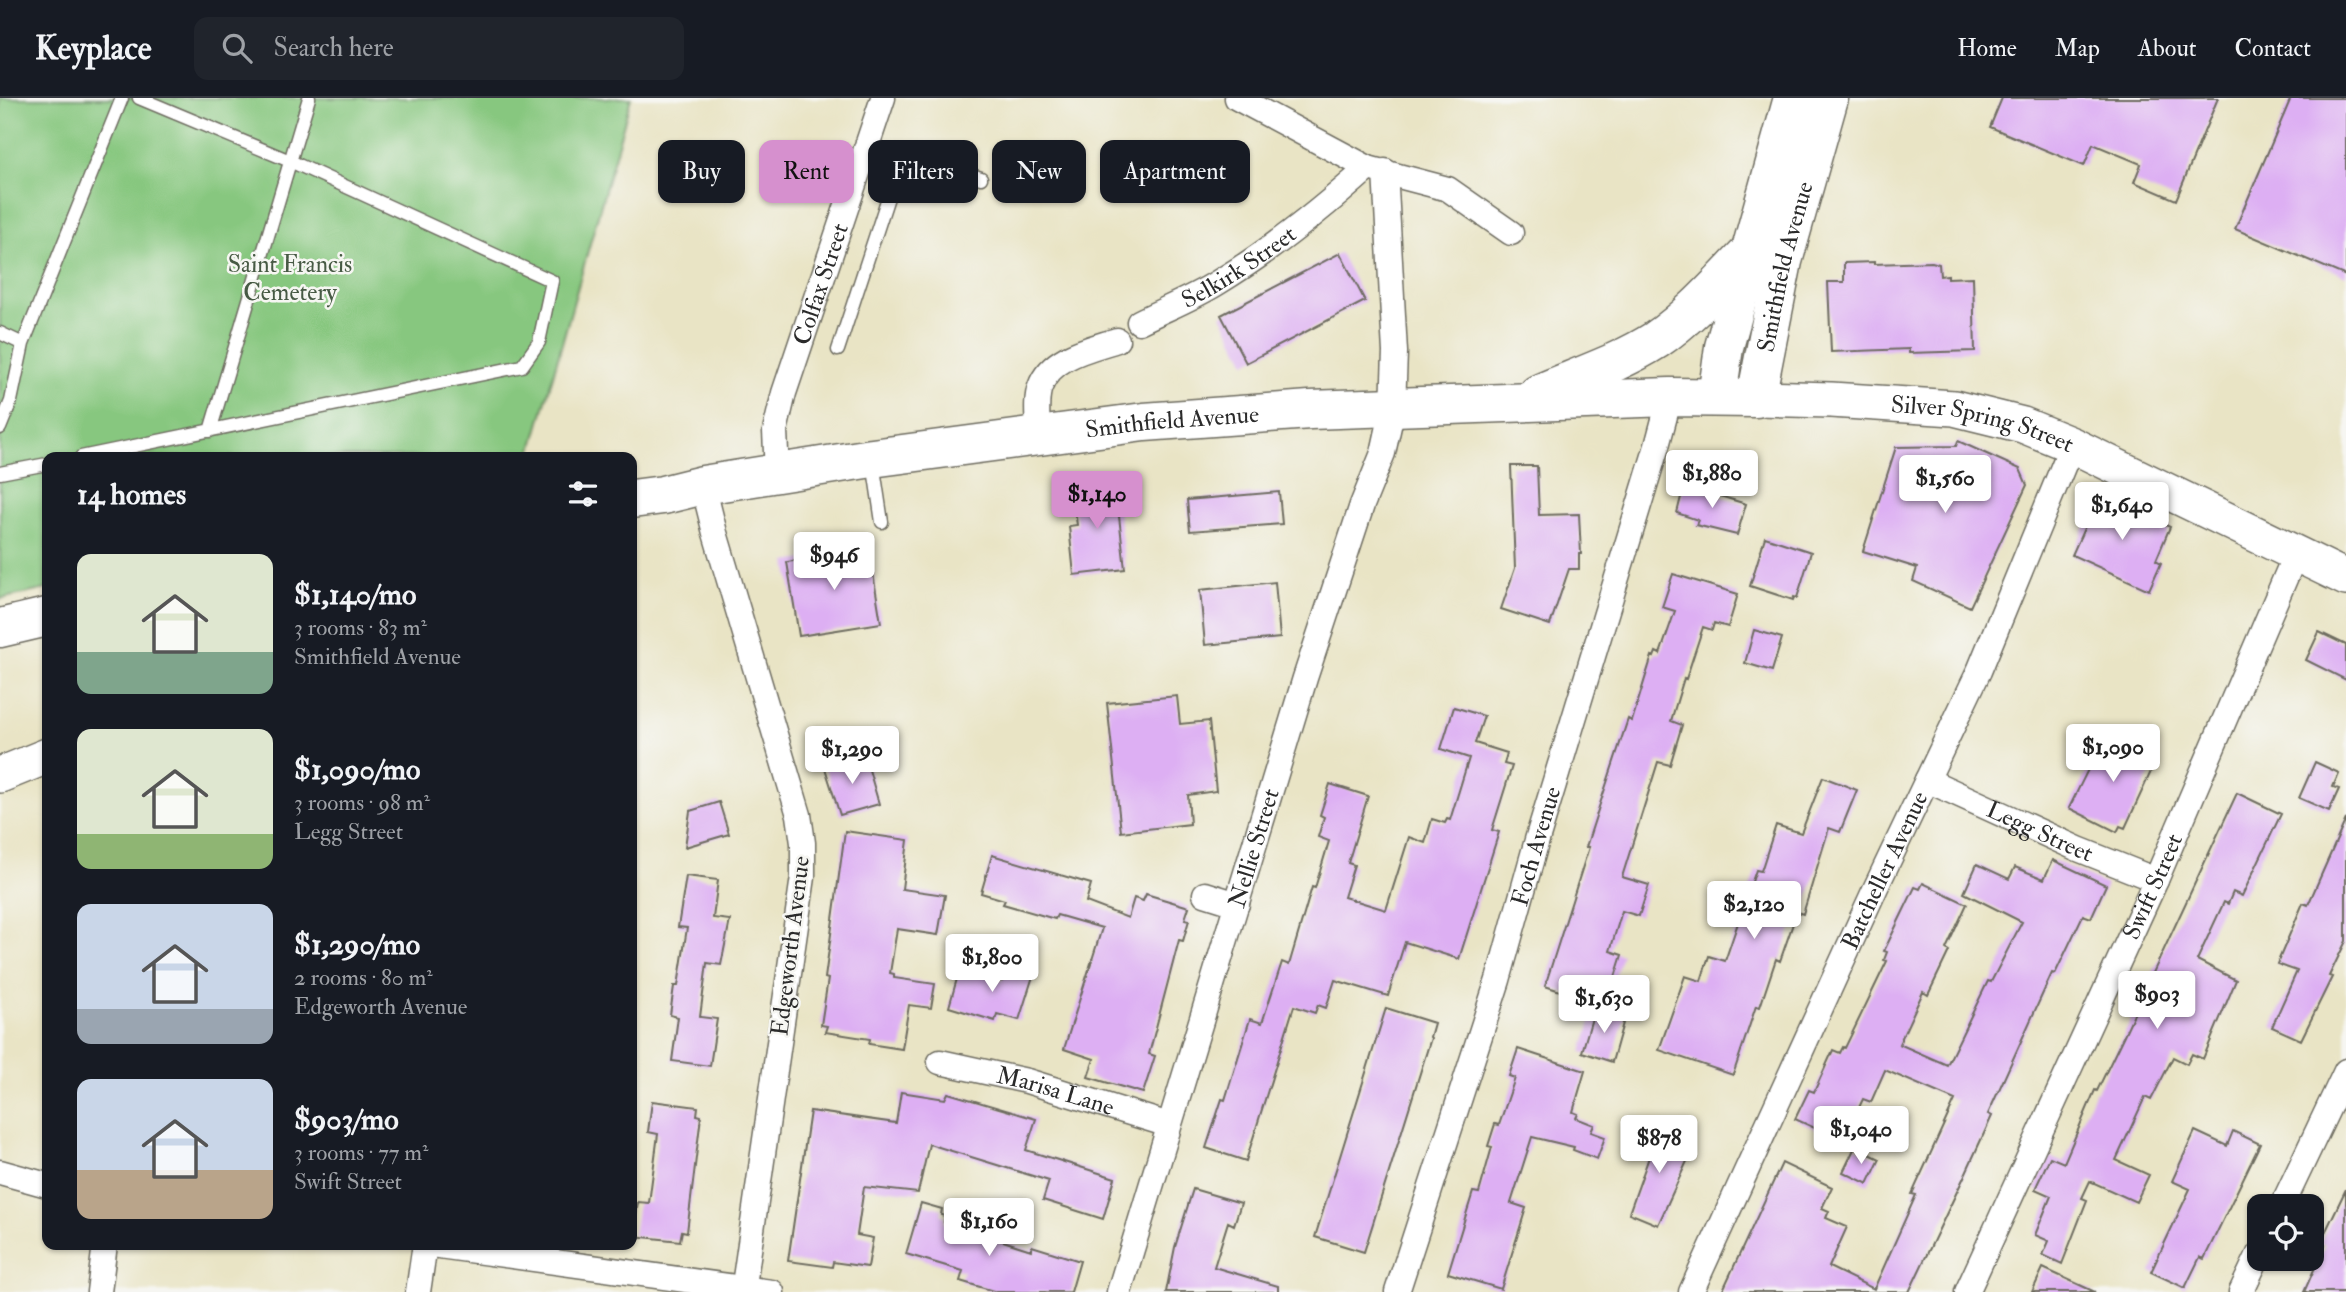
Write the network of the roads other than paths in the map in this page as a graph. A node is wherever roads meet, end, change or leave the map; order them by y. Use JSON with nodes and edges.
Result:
{"nodes":[{"id":1,"x":122,"y":98,"type":"edge"},
{"id":2,"x":139,"y":98,"type":"edge"},
{"id":3,"x":309,"y":98,"type":"edge"},
{"id":4,"x":883,"y":98,"type":"edge"},
{"id":5,"x":1237,"y":98,"type":"edge"},
{"id":6,"x":1829,"y":98,"type":"edge"},
{"id":7,"x":1796,"y":126,"type":"edge"},
{"id":8,"x":290,"y":161,"type":"junction"},
{"id":9,"x":1377,"y":169,"type":"junction"},
{"id":10,"x":981,"y":178,"type":"dead end"},
{"id":11,"x":1511,"y":233,"type":"dead end"},
{"id":12,"x":1750,"y":252,"type":"junction"},
{"id":13,"x":1139,"y":322,"type":"dead end"},
{"id":14,"x":0,"y":332,"type":"edge"},
{"id":15,"x":1116,"y":340,"type":"dead end"},
{"id":16,"x":23,"y":344,"type":"junction"},
{"id":17,"x":838,"y":350,"type":"dead end"},
{"id":18,"x":1671,"y":397,"type":"junction"},
{"id":19,"x":1717,"y":397,"type":"junction"},
{"id":20,"x":1756,"y":398,"type":"junction"},
{"id":21,"x":1517,"y":403,"type":"junction"},
{"id":22,"x":1393,"y":408,"type":"junction"},
{"id":23,"x":0,"y":428,"type":"edge"},
{"id":24,"x":210,"y":431,"type":"junction"},
{"id":25,"x":1038,"y":436,"type":"junction"},
{"id":26,"x":2071,"y":445,"type":"junction"},
{"id":27,"x":106,"y":452,"type":"edge"},
{"id":28,"x":872,"y":458,"type":"junction"},
{"id":29,"x":42,"y":465,"type":"edge"},
{"id":30,"x":0,"y":473,"type":"edge"},
{"id":31,"x":777,"y":473,"type":"junction"},
{"id":32,"x":703,"y":485,"type":"junction"},
{"id":33,"x":647,"y":497,"type":"edge"},
{"id":34,"x":637,"y":512,"type":"edge"},
{"id":35,"x":882,"y":522,"type":"dead end"},
{"id":36,"x":2296,"y":553,"type":"junction"},
{"id":37,"x":2346,"y":578,"type":"edge"},
{"id":38,"x":42,"y":619,"type":"edge"},
{"id":39,"x":0,"y":628,"type":"edge"},
{"id":40,"x":42,"y":759,"type":"edge"},
{"id":41,"x":0,"y":775,"type":"edge"},
{"id":42,"x":1927,"y":780,"type":"junction"},
{"id":43,"x":2156,"y":880,"type":"junction"},
{"id":44,"x":1205,"y":894,"type":"dead end"},
{"id":45,"x":1237,"y":904,"type":"junction"},
{"id":46,"x":940,"y":1062,"type":"dead end"},
{"id":47,"x":2346,"y":1071,"type":"edge"},
{"id":48,"x":1169,"y":1125,"type":"junction"},
{"id":49,"x":0,"y":1172,"type":"edge"},
{"id":50,"x":42,"y":1184,"type":"edge"},
{"id":51,"x":2288,"y":1194,"type":"edge"},
{"id":52,"x":104,"y":1250,"type":"edge"},
{"id":53,"x":424,"y":1250,"type":"edge"},
{"id":54,"x":471,"y":1250,"type":"edge"},
{"id":55,"x":2251,"y":1271,"type":"edge"},
{"id":56,"x":743,"y":1290,"type":"edge"},
{"id":57,"x":99,"y":1292,"type":"edge"},
{"id":58,"x":418,"y":1292,"type":"edge"},
{"id":59,"x":772,"y":1292,"type":"edge"},
{"id":60,"x":1119,"y":1292,"type":"edge"},
{"id":61,"x":1397,"y":1292,"type":"edge"},
{"id":62,"x":1691,"y":1292,"type":"edge"},
{"id":63,"x":1967,"y":1292,"type":"edge"},
{"id":64,"x":2241,"y":1292,"type":"edge"}],
"edges":[{"from":1,"to":16,"type":"lane"},
{"from":2,"to":8,"type":"lane"},
{"from":3,"to":8,"type":"lane"},
{"from":4,"to":31,"type":"street","name":"Colfax Street"},
{"from":5,"to":9,"type":"street"},
{"from":6,"to":7,"type":"main road","name":"Smithfield Avenue"},
{"from":7,"to":12,"type":"main road","name":"Smithfield Avenue"},
{"from":7,"to":20,"type":"main road","name":"Smithfield Avenue"},
{"from":8,"to":24,"type":"lane"},
{"from":8,"to":24,"type":"lane"},
{"from":9,"to":11,"type":"street"},
{"from":9,"to":13,"type":"street","name":"Selkirk Street"},
{"from":9,"to":22,"type":"street","name":"Nellie Street"},
{"from":10,"to":17,"type":"lane"},
{"from":12,"to":19,"type":"main road","name":"Smithfield Avenue"},
{"from":12,"to":21,"type":"main road"},
{"from":14,"to":16,"type":"lane"},
{"from":15,"to":25,"type":"street"},
{"from":16,"to":23,"type":"lane"},
{"from":18,"to":19,"type":"main road","name":"Smithfield Avenue"},
{"from":18,"to":21,"type":"main road","name":"Smithfield Avenue"},
{"from":18,"to":61,"type":"street","name":"Foch Avenue"},
{"from":19,"to":20,"type":"main road","name":"Smithfield Avenue"},
{"from":20,"to":26,"type":"main road","name":"Silver Spring Street"},
{"from":21,"to":22,"type":"main road","name":"Smithfield Avenue"},
{"from":22,"to":25,"type":"main road","name":"Smithfield Avenue"},
{"from":22,"to":45,"type":"street","name":"Nellie Street"},
{"from":24,"to":27,"type":"lane"},
{"from":25,"to":28,"type":"main road","name":"Smithfield Avenue"},
{"from":26,"to":36,"type":"main road","name":"Silver Spring Street"},
{"from":26,"to":42,"type":"street","name":"Batcheller Avenue"},
{"from":28,"to":31,"type":"main road","name":"Smithfield Avenue"},
{"from":28,"to":35,"type":"lane"},
{"from":29,"to":30,"type":"lane"},
{"from":31,"to":32,"type":"main road","name":"Smithfield Avenue"},
{"from":32,"to":33,"type":"main road","name":"Smithfield Avenue"},
{"from":32,"to":56,"type":"street","name":"Edgeworth Avenue"},
{"from":33,"to":34,"type":"main road"},
{"from":36,"to":37,"type":"main road","name":"Silver Spring Street"},
{"from":36,"to":43,"type":"street","name":"Swift Street"},
{"from":38,"to":39,"type":"main road"},
{"from":40,"to":41,"type":"main road"},
{"from":42,"to":43,"type":"street","name":"Legg Street"},
{"from":42,"to":62,"type":"street","name":"Batcheller Avenue"},
{"from":43,"to":63,"type":"street","name":"Swift Street"},
{"from":44,"to":45,"type":"street"},
{"from":45,"to":48,"type":"street","name":"Nellie Street"},
{"from":46,"to":48,"type":"street","name":"Marisa Lane"},
{"from":47,"to":51,"type":"street"},
{"from":48,"to":60,"type":"street","name":"Nellie Street"},
{"from":49,"to":50,"type":"street"},
{"from":52,"to":57,"type":"street"},
{"from":53,"to":58,"type":"street"},
{"from":54,"to":56,"type":"street"},
{"from":55,"to":64,"type":"street"},
{"from":56,"to":59,"type":"street"}]}
